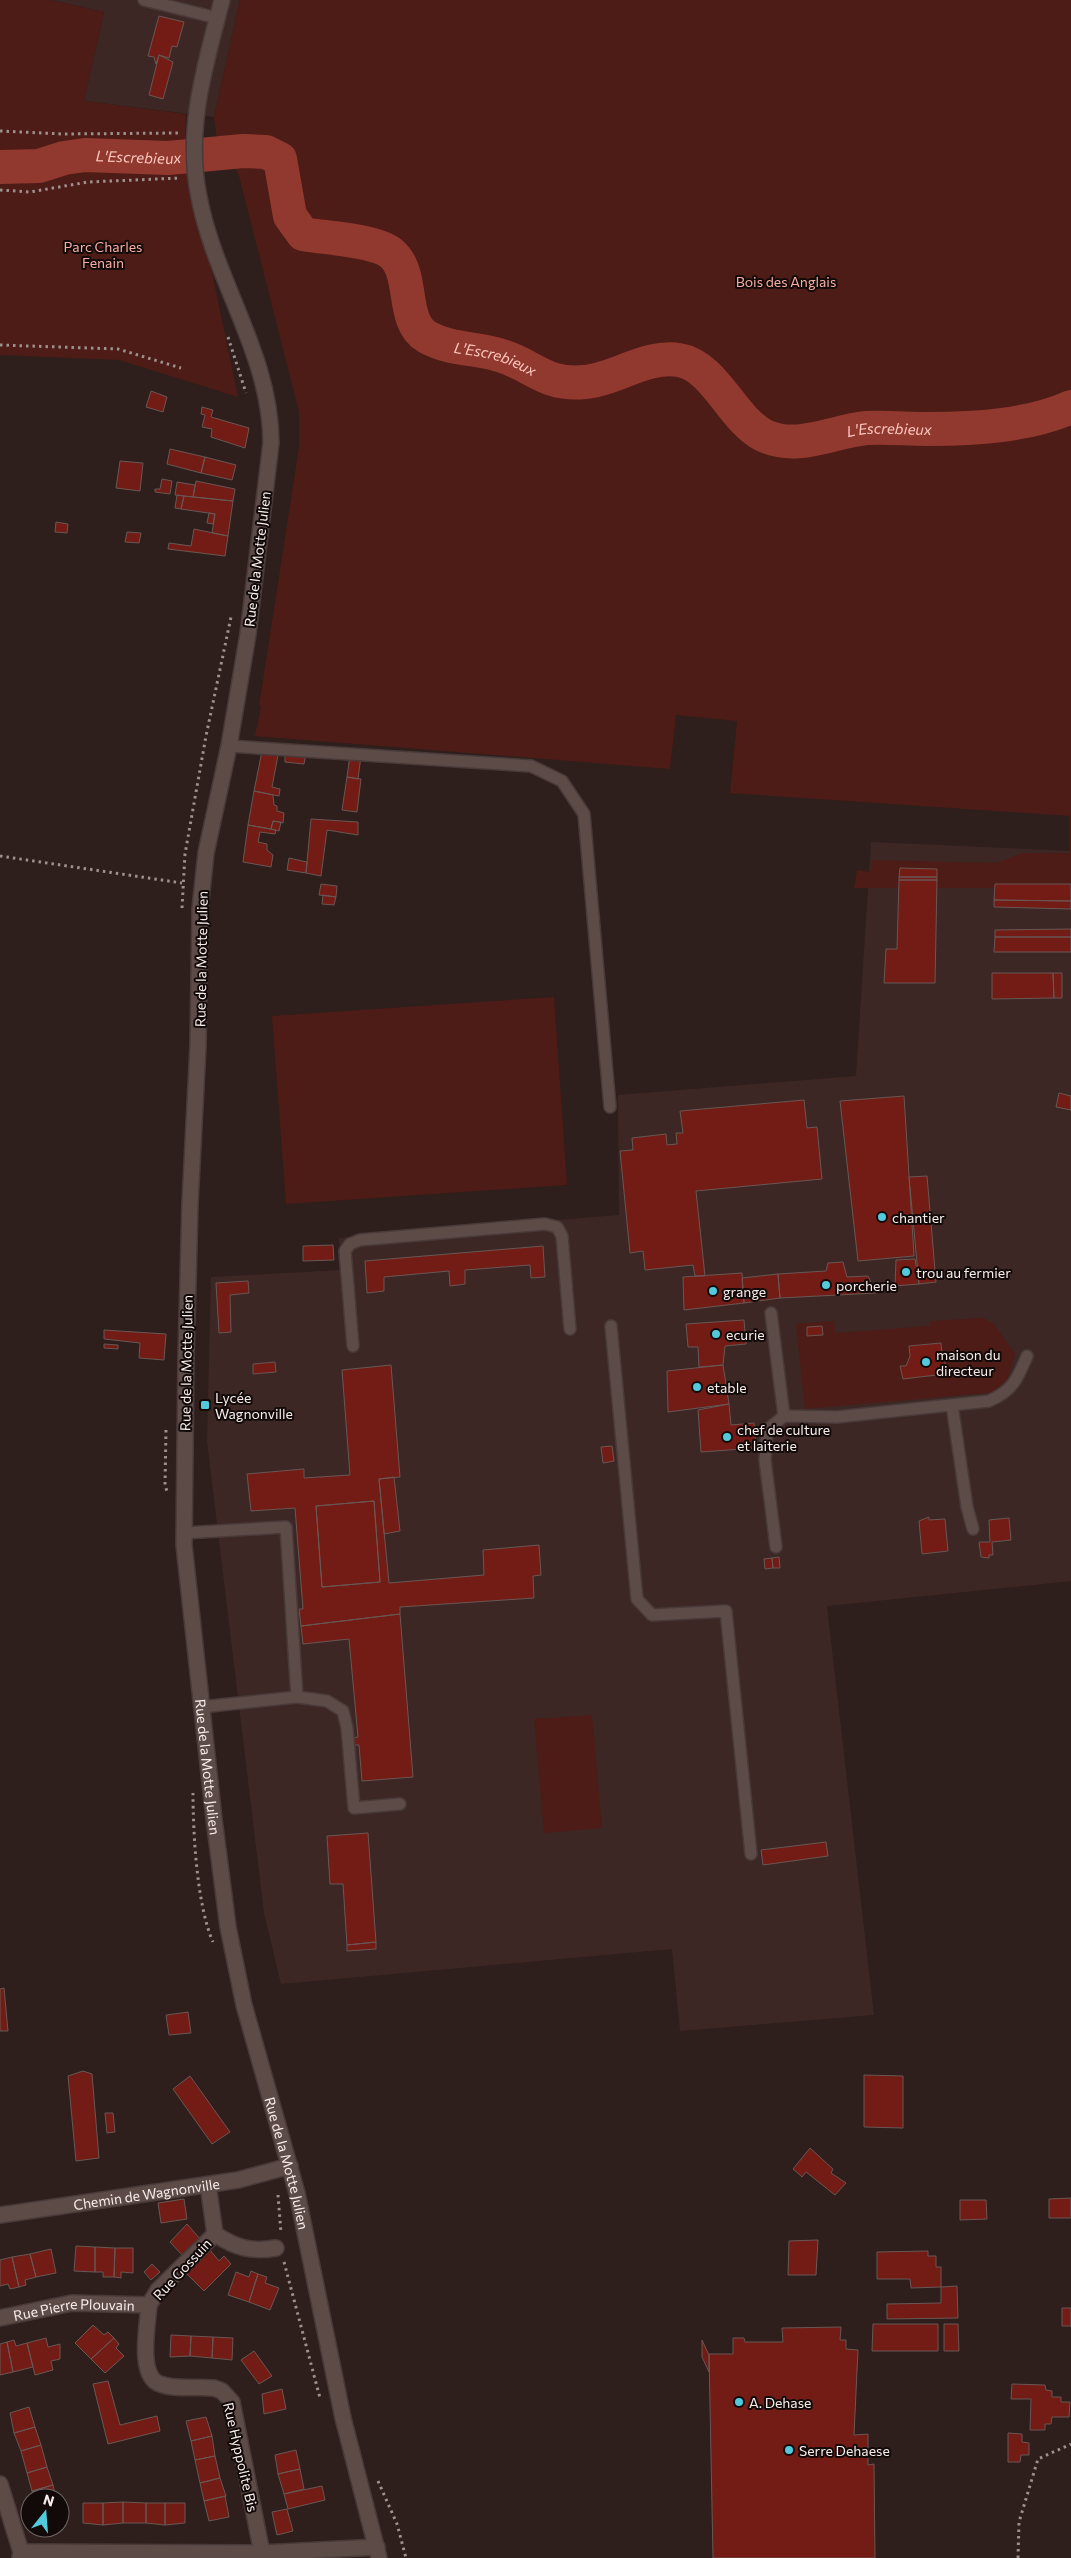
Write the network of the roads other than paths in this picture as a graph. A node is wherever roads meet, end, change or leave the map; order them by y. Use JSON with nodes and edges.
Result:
{"nodes":[{"id":1,"x":144,"y":0,"type":"edge"},
{"id":2,"x":222,"y":0,"type":"edge"},
{"id":3,"x":217,"y":18,"type":"junction"},
{"id":4,"x":229,"y":746,"type":"junction"},
{"id":5,"x":610,"y":1108,"type":"dead end"},
{"id":6,"x":771,"y":1313,"type":"dead end"},
{"id":7,"x":611,"y":1326,"type":"dead end"},
{"id":8,"x":570,"y":1329,"type":"dead end"},
{"id":9,"x":352,"y":1346,"type":"dead end"},
{"id":10,"x":1027,"y":1356,"type":"dead end"},
{"id":11,"x":952,"y":1405,"type":"junction"},
{"id":12,"x":784,"y":1416,"type":"junction"},
{"id":13,"x":973,"y":1529,"type":"dead end"},
{"id":14,"x":184,"y":1533,"type":"junction"},
{"id":15,"x":776,"y":1547,"type":"dead end"},
{"id":16,"x":298,"y":1698,"type":"junction"},
{"id":17,"x":201,"y":1707,"type":"junction"},
{"id":18,"x":400,"y":1804,"type":"dead end"},
{"id":19,"x":751,"y":1854,"type":"dead end"},
{"id":20,"x":282,"y":2168,"type":"junction"},
{"id":21,"x":208,"y":2185,"type":"junction"},
{"id":22,"x":0,"y":2215,"type":"edge"},
{"id":23,"x":215,"y":2234,"type":"junction"},
{"id":24,"x":280,"y":2248,"type":"road end"},
{"id":25,"x":149,"y":2305,"type":"junction"},
{"id":26,"x":0,"y":2318,"type":"edge"},
{"id":27,"x":0,"y":2484,"type":"edge"},
{"id":28,"x":262,"y":2553,"type":"junction"},
{"id":29,"x":378,"y":2553,"type":"edge"},
{"id":30,"x":20,"y":2555,"type":"edge"}],
"edges":[{"from":1,"to":3,"type":"lane"},
{"from":2,"to":3,"type":"street","name":"Rue de la Motte Julien"},
{"from":3,"to":4,"type":"street","name":"Rue de la Motte Julien"},
{"from":4,"to":5,"type":"lane"},
{"from":4,"to":14,"type":"street","name":"Rue de la Motte Julien"},
{"from":6,"to":12,"type":"lane"},
{"from":7,"to":19,"type":"lane"},
{"from":8,"to":9,"type":"lane"},
{"from":10,"to":11,"type":"lane"},
{"from":11,"to":12,"type":"lane"},
{"from":11,"to":13,"type":"lane"},
{"from":12,"to":15,"type":"lane"},
{"from":14,"to":16,"type":"lane"},
{"from":14,"to":17,"type":"street","name":"Rue de la Motte Julien"},
{"from":16,"to":17,"type":"lane"},
{"from":16,"to":18,"type":"lane"},
{"from":17,"to":20,"type":"street","name":"Rue de la Motte Julien"},
{"from":20,"to":21,"type":"street","name":"Chemin de Wagnonville"},
{"from":20,"to":29,"type":"street","name":"Rue de la Motte Julien"},
{"from":21,"to":22,"type":"street","name":"Chemin de Wagnonville"},
{"from":21,"to":23,"type":"street","name":"Rue Gossuin"},
{"from":23,"to":24,"type":"street","name":"Rue Gossuin"},
{"from":23,"to":25,"type":"street","name":"Rue Gossuin"},
{"from":25,"to":26,"type":"street","name":"Rue Pierre Plouvain"},
{"from":25,"to":28,"type":"street","name":"Rue Hyppolite Bis"},
{"from":27,"to":30,"type":"street"},
{"from":28,"to":29,"type":"street"},
{"from":28,"to":30,"type":"street"}]}
